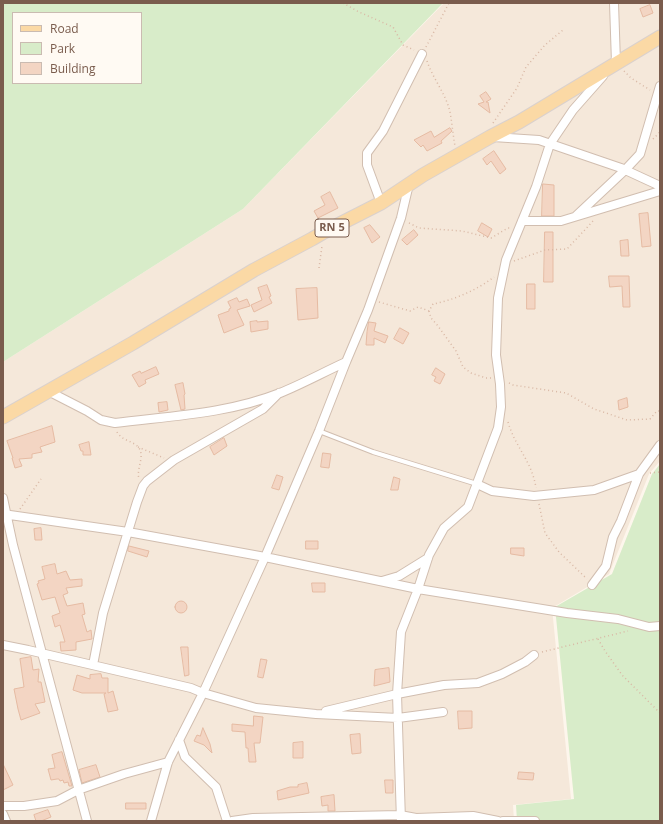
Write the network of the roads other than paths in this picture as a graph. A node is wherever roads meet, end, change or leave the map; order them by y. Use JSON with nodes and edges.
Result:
{"nodes":[{"id":1,"x":614,"y":3,"type":"edge"},
{"id":2,"x":660,"y":37,"type":"edge"},
{"id":3,"x":422,"y":54,"type":"road end"},
{"id":4,"x":616,"y":63,"type":"junction"},
{"id":5,"x":660,"y":86,"type":"edge"},
{"id":6,"x":490,"y":137,"type":"junction"},
{"id":7,"x":550,"y":144,"type":"junction"},
{"id":8,"x":625,"y":170,"type":"junction"},
{"id":9,"x":409,"y":184,"type":"junction"},
{"id":10,"x":660,"y":186,"type":"edge"},
{"id":11,"x":660,"y":191,"type":"edge"},
{"id":12,"x":381,"y":202,"type":"junction"},
{"id":13,"x":576,"y":216,"type":"junction"},
{"id":14,"x":521,"y":225,"type":"junction"},
{"id":15,"x":346,"y":362,"type":"junction"},
{"id":16,"x":48,"y":391,"type":"junction"},
{"id":17,"x":279,"y":393,"type":"junction"},
{"id":18,"x":3,"y":417,"type":"edge"},
{"id":19,"x":319,"y":431,"type":"junction"},
{"id":20,"x":660,"y":445,"type":"edge"},
{"id":21,"x":639,"y":474,"type":"junction"},
{"id":22,"x":477,"y":484,"type":"junction"},
{"id":23,"x":3,"y":498,"type":"edge"},
{"id":24,"x":5,"y":514,"type":"edge"},
{"id":25,"x":128,"y":532,"type":"junction"},
{"id":26,"x":265,"y":557,"type":"junction"},
{"id":27,"x":428,"y":558,"type":"junction"},
{"id":28,"x":380,"y":581,"type":"junction"},
{"id":29,"x":592,"y":584,"type":"road end"},
{"id":30,"x":418,"y":589,"type":"junction"},
{"id":31,"x":660,"y":626,"type":"edge"},
{"id":32,"x":3,"y":646,"type":"edge"},
{"id":33,"x":42,"y":653,"type":"junction"},
{"id":34,"x":534,"y":655,"type":"road end"},
{"id":35,"x":93,"y":665,"type":"junction"},
{"id":36,"x":203,"y":693,"type":"junction"},
{"id":37,"x":397,"y":694,"type":"junction"},
{"id":38,"x":443,"y":712,"type":"dead end"},
{"id":39,"x":316,"y":714,"type":"junction"},
{"id":40,"x":398,"y":718,"type":"junction"},
{"id":41,"x":179,"y":740,"type":"junction"},
{"id":42,"x":168,"y":762,"type":"junction"},
{"id":43,"x":78,"y":790,"type":"junction"},
{"id":44,"x":3,"y":806,"type":"edge"},
{"id":45,"x":3,"y":814,"type":"edge"},
{"id":46,"x":367,"y":818,"type":"edge"},
{"id":47,"x":400,"y":818,"type":"edge"},
{"id":48,"x":6,"y":821,"type":"edge"},
{"id":49,"x":87,"y":821,"type":"edge"},
{"id":50,"x":151,"y":821,"type":"edge"},
{"id":51,"x":227,"y":821,"type":"edge"},
{"id":52,"x":232,"y":821,"type":"edge"},
{"id":53,"x":498,"y":821,"type":"edge"},
{"id":54,"x":503,"y":821,"type":"edge"},
{"id":55,"x":535,"y":821,"type":"edge"}],
"edges":[{"from":1,"to":4,"type":"street"},
{"from":2,"to":4,"type":"main road","number":"RN 5"},
{"from":3,"to":12,"type":"street"},
{"from":4,"to":6,"type":"main road","number":"RN 5"},
{"from":4,"to":7,"type":"street"},
{"from":5,"to":8,"type":"street"},
{"from":6,"to":7,"type":"street"},
{"from":6,"to":9,"type":"main road","number":"RN 5"},
{"from":7,"to":8,"type":"street"},
{"from":7,"to":14,"type":"street"},
{"from":8,"to":10,"type":"street"},
{"from":8,"to":13,"type":"street"},
{"from":9,"to":12,"type":"main road","number":"RN 5"},
{"from":9,"to":15,"type":"street"},
{"from":11,"to":13,"type":"street"},
{"from":12,"to":16,"type":"main road","number":"RN 5"},
{"from":13,"to":14,"type":"street"},
{"from":14,"to":22,"type":"street"},
{"from":15,"to":17,"type":"street"},
{"from":15,"to":19,"type":"street"},
{"from":16,"to":17,"type":"street"},
{"from":16,"to":18,"type":"main road","number":"RN 5"},
{"from":17,"to":25,"type":"street"},
{"from":19,"to":22,"type":"lane"},
{"from":19,"to":26,"type":"street"},
{"from":20,"to":21,"type":"street"},
{"from":21,"to":22,"type":"street"},
{"from":21,"to":29,"type":"street"},
{"from":22,"to":27,"type":"street"},
{"from":23,"to":24,"type":"street"},
{"from":24,"to":25,"type":"street"},
{"from":24,"to":33,"type":"street"},
{"from":25,"to":26,"type":"street"},
{"from":25,"to":35,"type":"street"},
{"from":26,"to":28,"type":"street"},
{"from":26,"to":36,"type":"street"},
{"from":27,"to":28,"type":"street"},
{"from":27,"to":30,"type":"street"},
{"from":28,"to":30,"type":"street"},
{"from":30,"to":31,"type":"street"},
{"from":30,"to":37,"type":"street"},
{"from":32,"to":33,"type":"street"},
{"from":33,"to":35,"type":"street"},
{"from":33,"to":43,"type":"street"},
{"from":34,"to":37,"type":"street"},
{"from":35,"to":36,"type":"street"},
{"from":36,"to":39,"type":"street"},
{"from":36,"to":41,"type":"street"},
{"from":37,"to":39,"type":"street"},
{"from":37,"to":40,"type":"street"},
{"from":38,"to":40,"type":"street"},
{"from":39,"to":40,"type":"street"},
{"from":40,"to":47,"type":"street"},
{"from":41,"to":42,"type":"street"},
{"from":41,"to":51,"type":"street"},
{"from":42,"to":43,"type":"street"},
{"from":42,"to":50,"type":"street"},
{"from":43,"to":44,"type":"street"},
{"from":43,"to":49,"type":"street"},
{"from":45,"to":48,"type":"street"},
{"from":46,"to":47,"type":"street"},
{"from":46,"to":52,"type":"street"},
{"from":47,"to":53,"type":"street"},
{"from":54,"to":55,"type":"street"}]}
